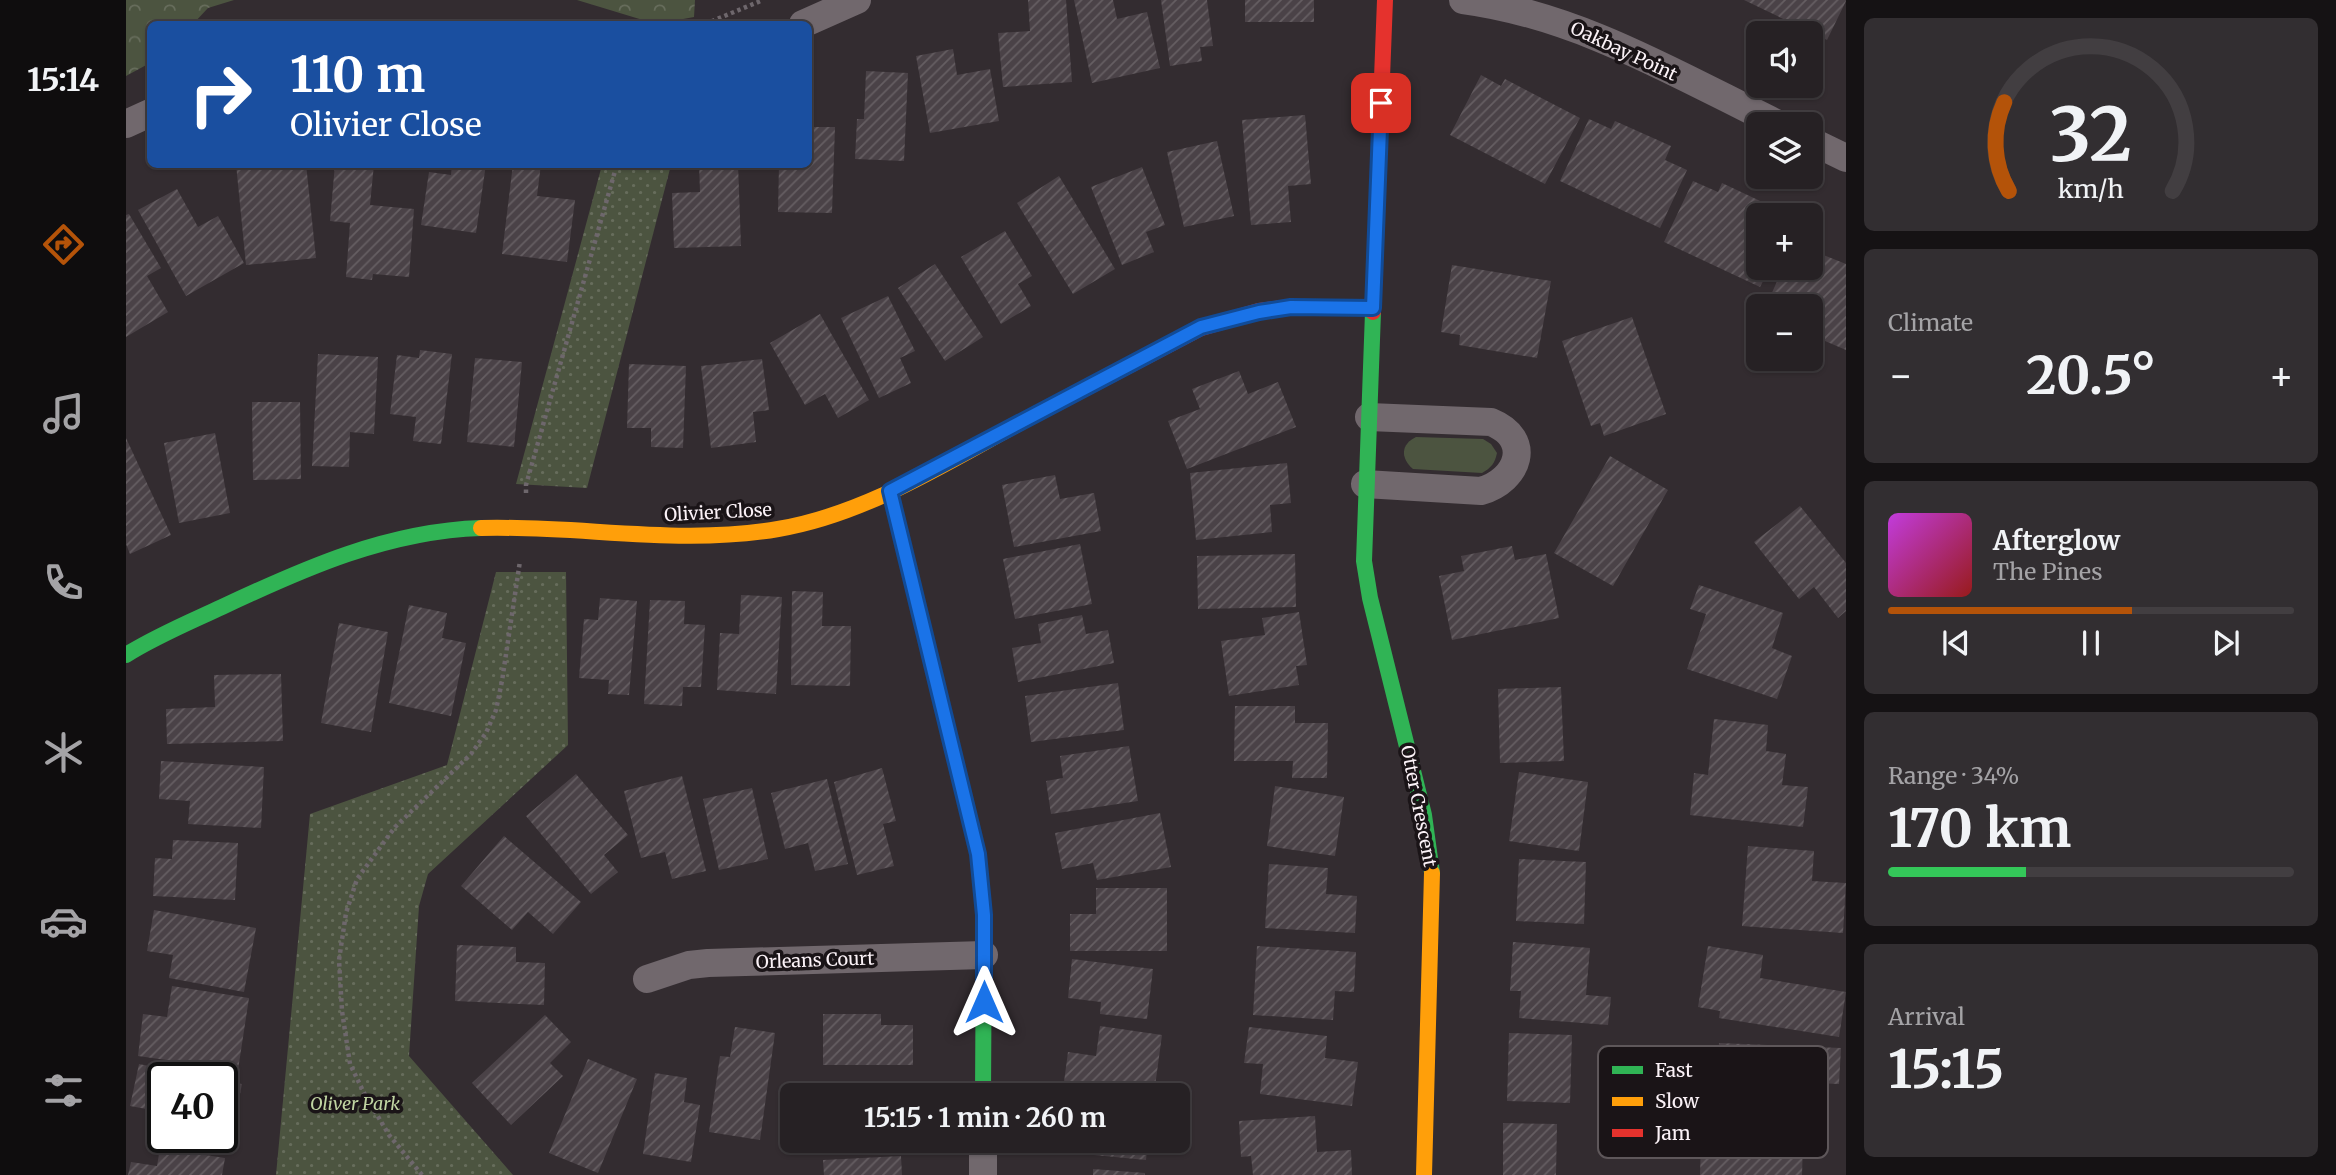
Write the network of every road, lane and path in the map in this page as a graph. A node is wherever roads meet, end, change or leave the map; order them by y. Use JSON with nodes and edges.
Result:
{"nodes":[{"id":1,"x":763,"y":0,"type":"edge"},
{"id":2,"x":857,"y":0,"type":"edge"},
{"id":3,"x":1385,"y":0,"type":"edge"},
{"id":4,"x":1463,"y":0,"type":"edge"},
{"id":5,"x":712,"y":21,"type":"edge"},
{"id":6,"x":810,"y":21,"type":"edge"},
{"id":7,"x":1754,"y":112,"type":"edge"},
{"id":8,"x":147,"y":114,"type":"edge"},
{"id":9,"x":126,"y":124,"type":"edge"},
{"id":10,"x":1823,"y":147,"type":"edge"},
{"id":11,"x":1846,"y":158,"type":"edge"},
{"id":12,"x":616,"y":168,"type":"edge"},
{"id":13,"x":1373,"y":308,"type":"junction"},
{"id":14,"x":1369,"y":417,"type":"junction"},
{"id":15,"x":1365,"y":484,"type":"junction"},
{"id":16,"x":890,"y":491,"type":"junction"},
{"id":17,"x":526,"y":499,"type":"dead end"},
{"id":18,"x":522,"y":550,"type":"dead end"},
{"id":19,"x":126,"y":654,"type":"edge"},
{"id":20,"x":984,"y":955,"type":"junction"},
{"id":21,"x":648,"y":979,"type":"dead end"},
{"id":22,"x":984,"y":1083,"type":"edge"},
{"id":23,"x":983,"y":1153,"type":"edge"},
{"id":24,"x":422,"y":1175,"type":"edge"},
{"id":25,"x":983,"y":1175,"type":"edge"},
{"id":26,"x":1424,"y":1175,"type":"edge"}],
"edges":[{"from":1,"to":5,"type":"path"},
{"from":2,"to":6,"type":"street"},
{"from":3,"to":13,"type":"street","name":"Otter Crescent"},
{"from":4,"to":7,"type":"street","name":"Oakbay Point"},
{"from":8,"to":9,"type":"street"},
{"from":10,"to":11,"type":"street"},
{"from":12,"to":17,"type":"path"},
{"from":13,"to":14,"type":"street","name":"Otter Crescent"},
{"from":13,"to":16,"type":"street","name":"Olivier Close"},
{"from":14,"to":15,"type":"street","name":"Otter Crescent"},
{"from":14,"to":15,"type":"street"},
{"from":15,"to":26,"type":"street","name":"Otter Crescent"},
{"from":16,"to":19,"type":"street","name":"Olivier Close"},
{"from":16,"to":20,"type":"street"},
{"from":18,"to":24,"type":"path"},
{"from":20,"to":21,"type":"street","name":"Orleans Court"},
{"from":20,"to":22,"type":"street"},
{"from":23,"to":25,"type":"street"}]}
